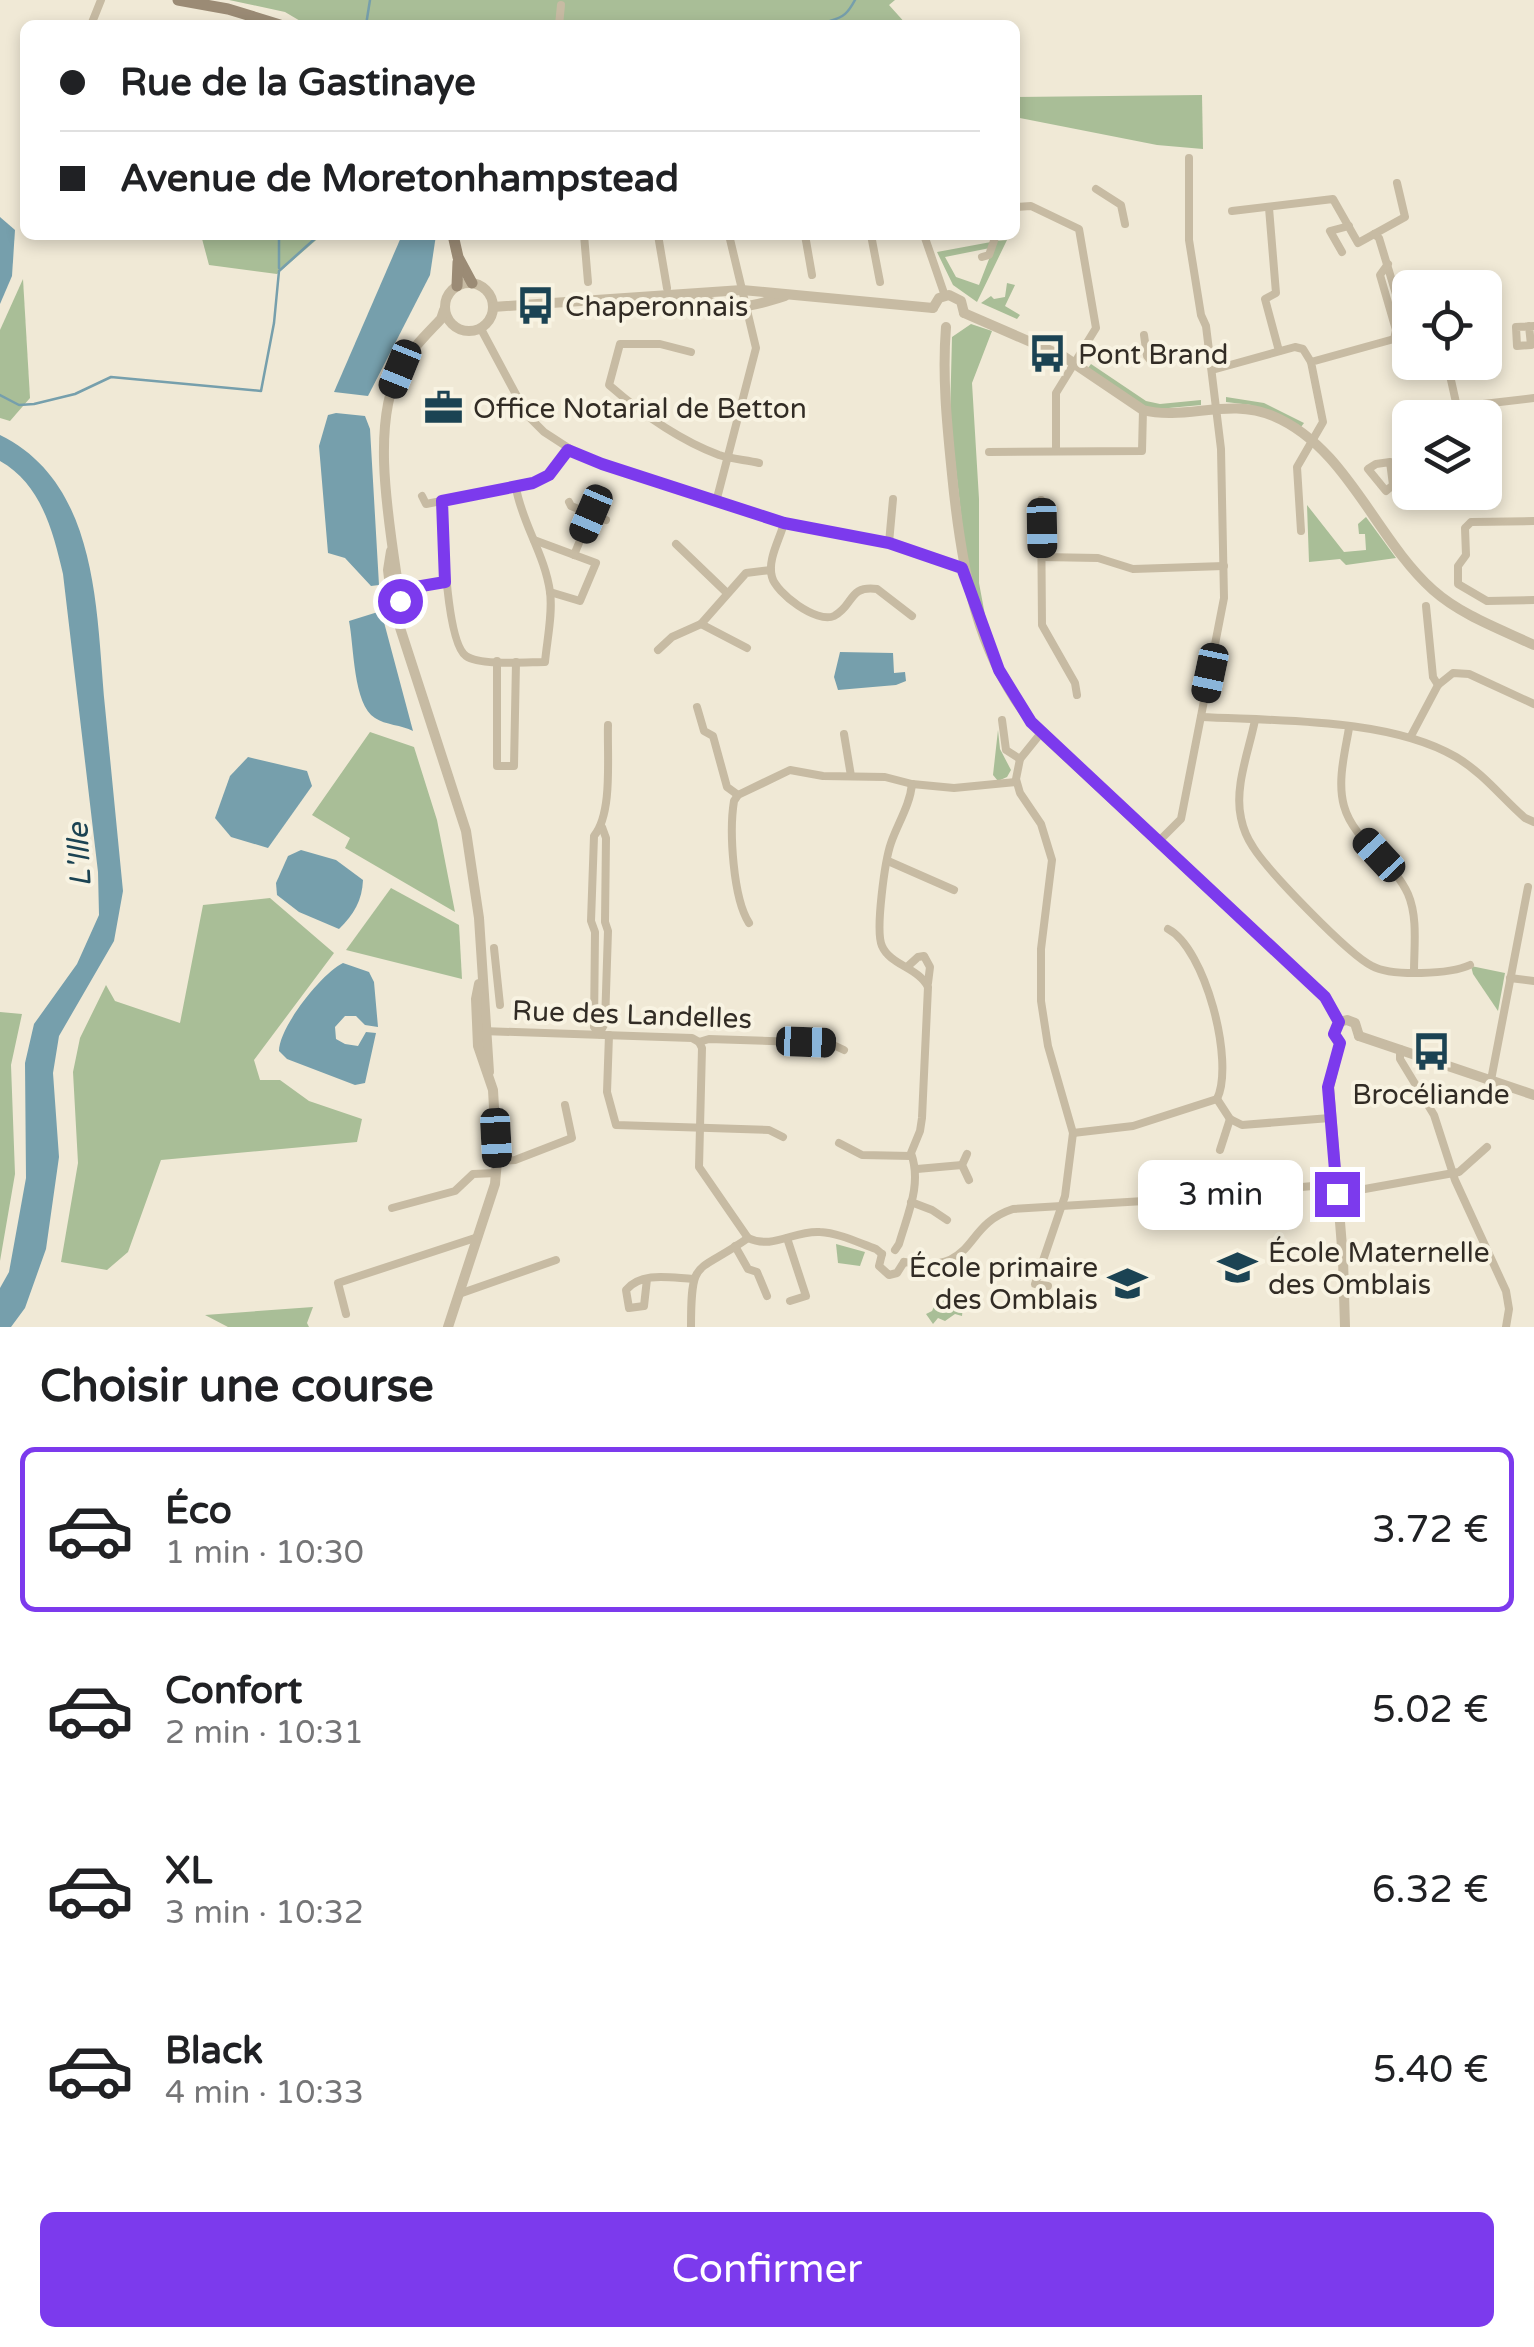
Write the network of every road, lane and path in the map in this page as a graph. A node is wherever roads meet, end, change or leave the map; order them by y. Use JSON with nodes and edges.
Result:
{"nodes":[{"id":1,"x":178,"y":0,"type":"edge"},
{"id":2,"x":561,"y":5,"type":"dead end"},
{"id":3,"x":264,"y":20,"type":"edge"},
{"id":4,"x":560,"y":20,"type":"edge"},
{"id":5,"x":1189,"y":158,"type":"dead end"},
{"id":6,"x":1396,"y":183,"type":"dead end"},
{"id":7,"x":1096,"y":189,"type":"dead end"},
{"id":8,"x":1020,"y":207,"type":"edge"},
{"id":9,"x":1269,"y":208,"type":"junction"},
{"id":10,"x":1232,"y":211,"type":"dead end"},
{"id":11,"x":1126,"y":224,"type":"dead end"},
{"id":12,"x":1349,"y":226,"type":"junction"},
{"id":13,"x":1374,"y":234,"type":"junction"},
{"id":14,"x":454,"y":240,"type":"edge"},
{"id":15,"x":584,"y":240,"type":"edge"},
{"id":16,"x":659,"y":240,"type":"edge"},
{"id":17,"x":730,"y":240,"type":"edge"},
{"id":18,"x":806,"y":240,"type":"edge"},
{"id":19,"x":873,"y":240,"type":"edge"},
{"id":20,"x":926,"y":240,"type":"edge"},
{"id":21,"x":994,"y":240,"type":"edge"},
{"id":22,"x":1342,"y":252,"type":"dead end"},
{"id":23,"x":982,"y":256,"type":"dead end"},
{"id":24,"x":458,"y":258,"type":"junction"},
{"id":25,"x":812,"y":275,"type":"dead end"},
{"id":26,"x":1392,"y":278,"type":"edge"},
{"id":27,"x":588,"y":282,"type":"dead end"},
{"id":28,"x":880,"y":282,"type":"dead end"},
{"id":29,"x":472,"y":283,"type":"junction"},
{"id":30,"x":457,"y":286,"type":"junction"},
{"id":31,"x":667,"y":288,"type":"dead end"},
{"id":32,"x":742,"y":290,"type":"junction"},
{"id":33,"x":790,"y":294,"type":"junction"},
{"id":34,"x":695,"y":296,"type":"junction"},
{"id":35,"x":945,"y":296,"type":"junction"},
{"id":36,"x":493,"y":307,"type":"junction"},
{"id":37,"x":932,"y":308,"type":"junction"},
{"id":38,"x":747,"y":309,"type":"junction"},
{"id":39,"x":444,"y":310,"type":"junction"},
{"id":40,"x":964,"y":312,"type":"junction"},
{"id":41,"x":454,"y":327,"type":"junction"},
{"id":42,"x":946,"y":327,"type":"junction"},
{"id":43,"x":481,"y":329,"type":"junction"},
{"id":44,"x":426,"y":335,"type":"junction"},
{"id":45,"x":1144,"y":335,"type":"dead end"},
{"id":46,"x":1392,"y":336,"type":"edge"},
{"id":47,"x":1278,"y":350,"type":"junction"},
{"id":48,"x":691,"y":352,"type":"dead end"},
{"id":49,"x":1210,"y":357,"type":"junction"},
{"id":50,"x":1074,"y":362,"type":"junction"},
{"id":51,"x":1312,"y":362,"type":"junction"},
{"id":52,"x":1212,"y":370,"type":"junction"},
{"id":53,"x":1534,"y":398,"type":"edge"},
{"id":54,"x":1502,"y":402,"type":"edge"},
{"id":55,"x":1215,"y":407,"type":"junction"},
{"id":56,"x":1144,"y":410,"type":"junction"},
{"id":57,"x":1311,"y":439,"type":"junction"},
{"id":58,"x":568,"y":450,"type":"junction"},
{"id":59,"x":1056,"y":451,"type":"junction"},
{"id":60,"x":989,"y":452,"type":"dead end"},
{"id":61,"x":729,"y":457,"type":"junction"},
{"id":62,"x":759,"y":463,"type":"dead end"},
{"id":63,"x":1378,"y":481,"type":"dead end"},
{"id":64,"x":516,"y":488,"type":"junction"},
{"id":65,"x":422,"y":496,"type":"dead end"},
{"id":66,"x":1358,"y":497,"type":"junction"},
{"id":67,"x":893,"y":499,"type":"dead end"},
{"id":68,"x":1041,"y":500,"type":"dead end"},
{"id":69,"x":442,"y":501,"type":"junction"},
{"id":70,"x":569,"y":502,"type":"dead end"},
{"id":71,"x":716,"y":502,"type":"junction"},
{"id":72,"x":591,"y":514,"type":"junction"},
{"id":73,"x":606,"y":520,"type":"dead end"},
{"id":74,"x":1534,"y":521,"type":"edge"},
{"id":75,"x":784,"y":523,"type":"junction"},
{"id":76,"x":1300,"y":532,"type":"dead end"},
{"id":77,"x":534,"y":540,"type":"junction"},
{"id":78,"x":889,"y":543,"type":"junction"},
{"id":79,"x":676,"y":544,"type":"dead end"},
{"id":80,"x":574,"y":555,"type":"junction"},
{"id":81,"x":1042,"y":557,"type":"junction"},
{"id":82,"x":1224,"y":566,"type":"junction"},
{"id":83,"x":962,"y":568,"type":"junction"},
{"id":84,"x":771,"y":570,"type":"junction"},
{"id":85,"x":445,"y":582,"type":"junction"},
{"id":86,"x":394,"y":591,"type":"junction"},
{"id":87,"x":550,"y":592,"type":"junction"},
{"id":88,"x":727,"y":593,"type":"junction"},
{"id":89,"x":1534,"y":600,"type":"edge"},
{"id":90,"x":1426,"y":606,"type":"dead end"},
{"id":91,"x":912,"y":616,"type":"dead end"},
{"id":92,"x":700,"y":624,"type":"junction"},
{"id":93,"x":1534,"y":645,"type":"edge"},
{"id":94,"x":747,"y":648,"type":"dead end"},
{"id":95,"x":658,"y":650,"type":"dead end"},
{"id":96,"x":496,"y":661,"type":"junction"},
{"id":97,"x":516,"y":662,"type":"junction"},
{"id":98,"x":1438,"y":685,"type":"junction"},
{"id":99,"x":1077,"y":695,"type":"dead end"},
{"id":100,"x":1534,"y":704,"type":"edge"},
{"id":101,"x":697,"y":707,"type":"dead end"},
{"id":102,"x":1201,"y":717,"type":"junction"},
{"id":103,"x":1002,"y":720,"type":"dead end"},
{"id":104,"x":1255,"y":720,"type":"junction"},
{"id":105,"x":608,"y":725,"type":"dead end"},
{"id":106,"x":1349,"y":728,"type":"junction"},
{"id":107,"x":1041,"y":733,"type":"junction"},
{"id":108,"x":844,"y":734,"type":"dead end"},
{"id":109,"x":1410,"y":736,"type":"junction"},
{"id":110,"x":1020,"y":759,"type":"junction"},
{"id":111,"x":851,"y":776,"type":"junction"},
{"id":112,"x":1016,"y":782,"type":"junction"},
{"id":113,"x":912,"y":784,"type":"junction"},
{"id":114,"x":738,"y":794,"type":"junction"},
{"id":115,"x":1534,"y":822,"type":"edge"},
{"id":116,"x":602,"y":827,"type":"junction"},
{"id":117,"x":1158,"y":842,"type":"junction"},
{"id":118,"x":888,"y":860,"type":"junction"},
{"id":119,"x":1528,"y":887,"type":"dead end"},
{"id":120,"x":954,"y":890,"type":"dead end"},
{"id":121,"x":749,"y":923,"type":"dead end"},
{"id":122,"x":1168,"y":928,"type":"dead end"},
{"id":123,"x":608,"y":931,"type":"junction"},
{"id":124,"x":595,"y":932,"type":"junction"},
{"id":125,"x":494,"y":948,"type":"dead end"},
{"id":126,"x":1470,"y":965,"type":"dead end"},
{"id":127,"x":906,"y":967,"type":"junction"},
{"id":128,"x":497,"y":970,"type":"junction"},
{"id":129,"x":1414,"y":972,"type":"junction"},
{"id":130,"x":482,"y":973,"type":"junction"},
{"id":131,"x":1510,"y":978,"type":"junction"},
{"id":132,"x":1534,"y":982,"type":"edge"},
{"id":133,"x":928,"y":985,"type":"junction"},
{"id":134,"x":500,"y":1005,"type":"dead end"},
{"id":135,"x":1339,"y":1022,"type":"junction"},
{"id":136,"x":481,"y":1031,"type":"junction"},
{"id":137,"x":604,"y":1034,"type":"junction"},
{"id":138,"x":1359,"y":1036,"type":"junction"},
{"id":139,"x":699,"y":1042,"type":"junction"},
{"id":140,"x":1340,"y":1043,"type":"junction"},
{"id":141,"x":1400,"y":1049,"type":"junction"},
{"id":142,"x":844,"y":1050,"type":"dead end"},
{"id":143,"x":1491,"y":1080,"type":"junction"},
{"id":144,"x":1534,"y":1094,"type":"edge"},
{"id":145,"x":1216,"y":1098,"type":"junction"},
{"id":146,"x":565,"y":1105,"type":"dead end"},
{"id":147,"x":1230,"y":1118,"type":"junction"},
{"id":148,"x":1330,"y":1118,"type":"junction"},
{"id":149,"x":699,"y":1128,"type":"junction"},
{"id":150,"x":1073,"y":1134,"type":"junction"},
{"id":151,"x":783,"y":1137,"type":"dead end"},
{"id":152,"x":839,"y":1144,"type":"dead end"},
{"id":153,"x":1487,"y":1147,"type":"dead end"},
{"id":154,"x":1220,"y":1150,"type":"dead end"},
{"id":155,"x":967,"y":1154,"type":"dead end"},
{"id":156,"x":912,"y":1156,"type":"junction"},
{"id":157,"x":962,"y":1165,"type":"junction"},
{"id":158,"x":497,"y":1167,"type":"junction"},
{"id":159,"x":917,"y":1169,"type":"junction"},
{"id":160,"x":1454,"y":1172,"type":"junction"},
{"id":161,"x":969,"y":1180,"type":"dead end"},
{"id":162,"x":1337,"y":1188,"type":"junction"},
{"id":163,"x":912,"y":1202,"type":"junction"},
{"id":164,"x":1061,"y":1204,"type":"junction"},
{"id":165,"x":392,"y":1208,"type":"dead end"},
{"id":166,"x":947,"y":1220,"type":"dead end"},
{"id":167,"x":478,"y":1237,"type":"junction"},
{"id":168,"x":748,"y":1238,"type":"junction"},
{"id":169,"x":787,"y":1238,"type":"junction"},
{"id":170,"x":735,"y":1246,"type":"junction"},
{"id":171,"x":895,"y":1250,"type":"junction"},
{"id":172,"x":882,"y":1254,"type":"junction"},
{"id":173,"x":556,"y":1260,"type":"dead end"},
{"id":174,"x":904,"y":1262,"type":"junction"},
{"id":175,"x":647,"y":1279,"type":"dead end"},
{"id":176,"x":693,"y":1279,"type":"junction"},
{"id":177,"x":1048,"y":1286,"type":"dead end"},
{"id":178,"x":460,"y":1294,"type":"junction"},
{"id":179,"x":766,"y":1296,"type":"dead end"},
{"id":180,"x":790,"y":1301,"type":"dead end"},
{"id":181,"x":346,"y":1314,"type":"dead end"},
{"id":182,"x":448,"y":1327,"type":"edge"},
{"id":183,"x":691,"y":1327,"type":"edge"},
{"id":184,"x":1345,"y":1327,"type":"edge"},
{"id":185,"x":1506,"y":1327,"type":"edge"}],
"edges":[{"from":1,"to":3,"type":"main road"},
{"from":2,"to":4,"type":"street"},
{"from":5,"to":49,"type":"street"},
{"from":6,"to":13,"type":"street"},
{"from":7,"to":11,"type":"street"},
{"from":8,"to":50,"type":"street"},
{"from":9,"to":10,"type":"street"},
{"from":9,"to":12,"type":"street"},
{"from":9,"to":47,"type":"street"},
{"from":12,"to":13,"type":"street"},
{"from":12,"to":22,"type":"street"},
{"from":13,"to":26,"type":"street"},
{"from":14,"to":24,"type":"main road"},
{"from":15,"to":27,"type":"street"},
{"from":16,"to":31,"type":"street"},
{"from":17,"to":32,"type":"street"},
{"from":18,"to":25,"type":"street"},
{"from":19,"to":28,"type":"street"},
{"from":20,"to":35,"type":"street"},
{"from":21,"to":23,"type":"street"},
{"from":24,"to":29,"type":"main road"},
{"from":24,"to":30,"type":"main road"},
{"from":29,"to":30,"type":"street"},
{"from":29,"to":36,"type":"street"},
{"from":30,"to":39,"type":"street"},
{"from":32,"to":33,"type":"street"},
{"from":32,"to":34,"type":"street"},
{"from":32,"to":38,"type":"street"},
{"from":33,"to":37,"type":"street"},
{"from":33,"to":38,"type":"street"},
{"from":34,"to":36,"type":"street"},
{"from":34,"to":38,"type":"street"},
{"from":35,"to":37,"type":"street"},
{"from":35,"to":40,"type":"street"},
{"from":36,"to":43,"type":"street"},
{"from":37,"to":42,"type":"street"},
{"from":38,"to":61,"type":"street"},
{"from":39,"to":41,"type":"street"},
{"from":39,"to":44,"type":"street"},
{"from":40,"to":42,"type":"street"},
{"from":40,"to":50,"type":"street"},
{"from":41,"to":43,"type":"street"},
{"from":41,"to":44,"type":"street"},
{"from":42,"to":83,"type":"street"},
{"from":43,"to":58,"type":"street"},
{"from":44,"to":86,"type":"street"},
{"from":45,"to":49,"type":"street"},
{"from":46,"to":51,"type":"street"},
{"from":47,"to":51,"type":"street"},
{"from":47,"to":52,"type":"street"},
{"from":48,"to":61,"type":"street"},
{"from":49,"to":52,"type":"street"},
{"from":50,"to":56,"type":"street"},
{"from":50,"to":59,"type":"street"},
{"from":51,"to":57,"type":"street"},
{"from":52,"to":55,"type":"street"},
{"from":53,"to":54,"type":"street"},
{"from":55,"to":56,"type":"street"},
{"from":55,"to":57,"type":"street"},
{"from":55,"to":82,"type":"street"},
{"from":56,"to":59,"type":"street"},
{"from":57,"to":66,"type":"street"},
{"from":57,"to":76,"type":"street"},
{"from":58,"to":64,"type":"street"},
{"from":58,"to":71,"type":"street"},
{"from":59,"to":60,"type":"street"},
{"from":61,"to":62,"type":"street"},
{"from":61,"to":71,"type":"street"},
{"from":63,"to":66,"type":"street"},
{"from":64,"to":69,"type":"street"},
{"from":64,"to":77,"type":"street"},
{"from":65,"to":69,"type":"street"},
{"from":66,"to":93,"type":"street"},
{"from":67,"to":78,"type":"street"},
{"from":68,"to":81,"type":"street"},
{"from":69,"to":85,"type":"street"},
{"from":70,"to":72,"type":"street"},
{"from":71,"to":75,"type":"street"},
{"from":72,"to":73,"type":"street"},
{"from":72,"to":80,"type":"street"},
{"from":74,"to":89,"type":"street"},
{"from":75,"to":78,"type":"street"},
{"from":75,"to":84,"type":"street"},
{"from":77,"to":80,"type":"street"},
{"from":77,"to":87,"type":"street"},
{"from":78,"to":83,"type":"street"},
{"from":79,"to":88,"type":"street"},
{"from":80,"to":87,"type":"street"},
{"from":81,"to":82,"type":"street"},
{"from":81,"to":99,"type":"street"},
{"from":82,"to":102,"type":"street"},
{"from":83,"to":107,"type":"street"},
{"from":84,"to":88,"type":"street"},
{"from":84,"to":91,"type":"street"},
{"from":85,"to":86,"type":"street"},
{"from":85,"to":96,"type":"street"},
{"from":86,"to":130,"type":"street"},
{"from":87,"to":97,"type":"street"},
{"from":88,"to":92,"type":"street"},
{"from":90,"to":98,"type":"street"},
{"from":92,"to":94,"type":"street"},
{"from":92,"to":95,"type":"street"},
{"from":96,"to":97,"type":"street"},
{"from":96,"to":97,"type":"street"},
{"from":98,"to":100,"type":"street"},
{"from":98,"to":109,"type":"street"},
{"from":101,"to":114,"type":"street"},
{"from":102,"to":104,"type":"street"},
{"from":102,"to":117,"type":"street"},
{"from":103,"to":110,"type":"street"},
{"from":104,"to":106,"type":"street"},
{"from":104,"to":129,"type":"street"},
{"from":105,"to":116,"type":"street"},
{"from":106,"to":109,"type":"street"},
{"from":106,"to":129,"type":"street"},
{"from":107,"to":110,"type":"street"},
{"from":107,"to":117,"type":"street"},
{"from":108,"to":111,"type":"street"},
{"from":109,"to":115,"type":"street"},
{"from":110,"to":112,"type":"street"},
{"from":111,"to":113,"type":"street"},
{"from":111,"to":114,"type":"street"},
{"from":112,"to":113,"type":"street"},
{"from":112,"to":150,"type":"street"},
{"from":113,"to":118,"type":"street"},
{"from":114,"to":121,"type":"street"},
{"from":116,"to":123,"type":"street"},
{"from":116,"to":124,"type":"street"},
{"from":117,"to":135,"type":"street"},
{"from":118,"to":120,"type":"street"},
{"from":118,"to":127,"type":"street"},
{"from":119,"to":131,"type":"street"},
{"from":122,"to":145,"type":"street"},
{"from":123,"to":124,"type":"street"},
{"from":123,"to":137,"type":"street"},
{"from":124,"to":137,"type":"street"},
{"from":125,"to":128,"type":"street"},
{"from":126,"to":129,"type":"street"},
{"from":127,"to":133,"type":"street"},
{"from":127,"to":133,"type":"street"},
{"from":128,"to":130,"type":"street"},
{"from":128,"to":134,"type":"street"},
{"from":130,"to":136,"type":"street"},
{"from":131,"to":132,"type":"street"},
{"from":131,"to":143,"type":"street"},
{"from":133,"to":156,"type":"street"},
{"from":135,"to":138,"type":"street"},
{"from":135,"to":140,"type":"street"},
{"from":136,"to":137,"type":"street","name":"Rue des Landelles"},
{"from":136,"to":158,"type":"street"},
{"from":137,"to":139,"type":"street","name":"Rue des Landelles"},
{"from":137,"to":149,"type":"street"},
{"from":138,"to":140,"type":"street"},
{"from":138,"to":141,"type":"street"},
{"from":139,"to":142,"type":"street","name":"Rue des Landelles"},
{"from":139,"to":149,"type":"street"},
{"from":140,"to":148,"type":"street"},
{"from":141,"to":143,"type":"street"},
{"from":141,"to":160,"type":"street"},
{"from":143,"to":144,"type":"street"},
{"from":145,"to":147,"type":"street"},
{"from":145,"to":150,"type":"street"},
{"from":146,"to":158,"type":"street"},
{"from":147,"to":148,"type":"street"},
{"from":147,"to":154,"type":"street"},
{"from":148,"to":162,"type":"street"},
{"from":149,"to":151,"type":"street"},
{"from":149,"to":168,"type":"street"},
{"from":150,"to":164,"type":"street"},
{"from":152,"to":156,"type":"street"},
{"from":153,"to":160,"type":"street"},
{"from":155,"to":157,"type":"street"},
{"from":156,"to":159,"type":"street"},
{"from":157,"to":159,"type":"street"},
{"from":157,"to":161,"type":"street"},
{"from":158,"to":165,"type":"street"},
{"from":158,"to":167,"type":"street"},
{"from":159,"to":163,"type":"street"},
{"from":160,"to":162,"type":"street"},
{"from":160,"to":185,"type":"street"},
{"from":162,"to":164,"type":"street"},
{"from":162,"to":184,"type":"street"},
{"from":163,"to":166,"type":"street"},
{"from":163,"to":171,"type":"street"},
{"from":164,"to":174,"type":"street"},
{"from":164,"to":177,"type":"street"},
{"from":167,"to":178,"type":"street"},
{"from":167,"to":181,"type":"street"},
{"from":168,"to":169,"type":"street"},
{"from":168,"to":170,"type":"street"},
{"from":169,"to":172,"type":"street"},
{"from":169,"to":180,"type":"street"},
{"from":170,"to":176,"type":"street"},
{"from":170,"to":179,"type":"street"},
{"from":171,"to":172,"type":"street"},
{"from":171,"to":174,"type":"street"},
{"from":172,"to":174,"type":"street"},
{"from":173,"to":178,"type":"street"},
{"from":175,"to":176,"type":"street"},
{"from":176,"to":183,"type":"street"},
{"from":178,"to":182,"type":"street"}]}
